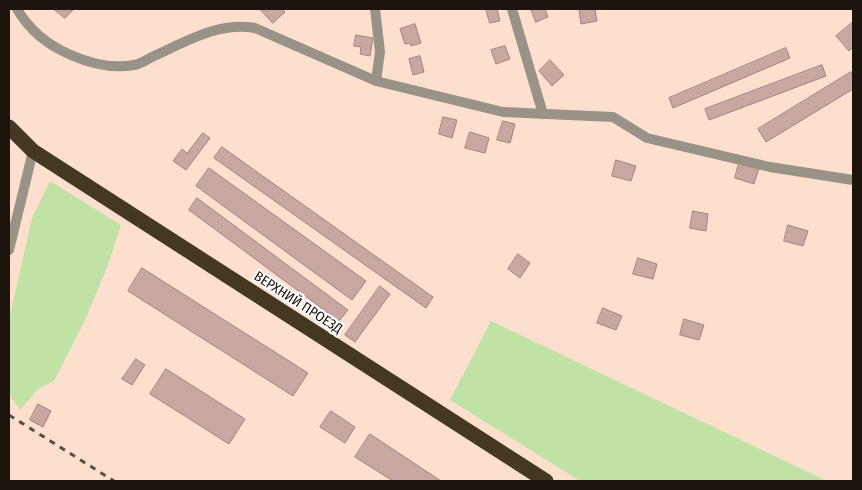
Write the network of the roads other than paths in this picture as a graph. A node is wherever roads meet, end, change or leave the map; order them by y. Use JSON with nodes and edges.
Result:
{"nodes":[{"id":1,"x":17,"y":9,"type":"edge"},
{"id":2,"x":375,"y":9,"type":"edge"},
{"id":3,"x":512,"y":9,"type":"edge"},
{"id":4,"x":376,"y":81,"type":"junction"},
{"id":5,"x":543,"y":114,"type":"junction"},
{"id":6,"x":9,"y":127,"type":"edge"},
{"id":7,"x":33,"y":151,"type":"junction"},
{"id":8,"x":853,"y":180,"type":"edge"},
{"id":9,"x":9,"y":250,"type":"edge"},
{"id":10,"x":546,"y":481,"type":"edge"}],
"edges":[{"from":1,"to":4,"type":"street"},
{"from":2,"to":4,"type":"street"},
{"from":3,"to":5,"type":"street"},
{"from":4,"to":5,"type":"street"},
{"from":5,"to":8,"type":"street"},
{"from":6,"to":7,"type":"highway","name":"ВЕРХНИЙ ПРОЕЗД"},
{"from":7,"to":9,"type":"street"},
{"from":7,"to":10,"type":"highway","name":"ВЕРХНИЙ ПРОЕЗД"}]}
